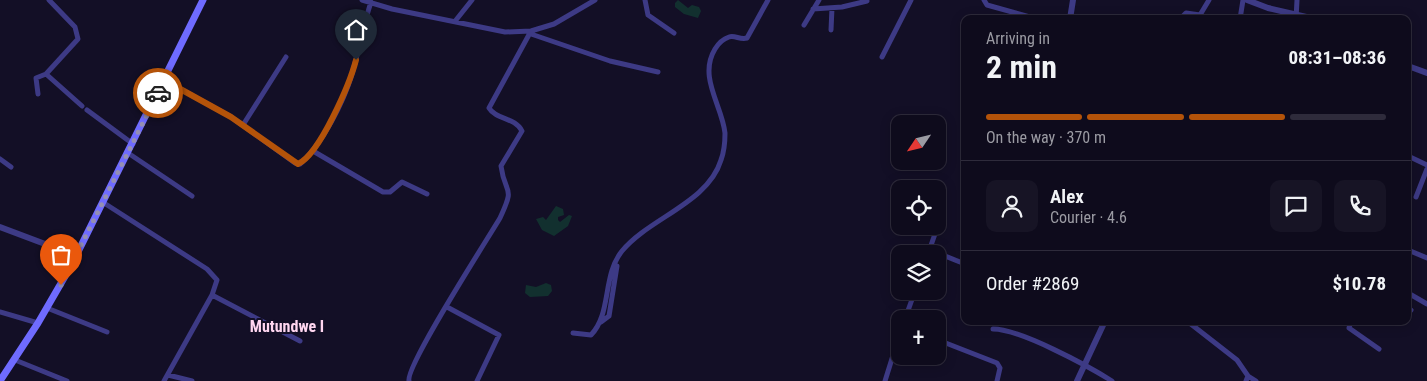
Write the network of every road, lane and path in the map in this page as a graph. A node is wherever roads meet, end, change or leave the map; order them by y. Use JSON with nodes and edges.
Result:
{"nodes":[{"id":1,"x":49,"y":0,"type":"edge"},
{"id":2,"x":203,"y":0,"type":"edge"},
{"id":3,"x":362,"y":0,"type":"edge"},
{"id":4,"x":472,"y":0,"type":"edge"},
{"id":5,"x":595,"y":0,"type":"edge"},
{"id":6,"x":645,"y":0,"type":"edge"},
{"id":7,"x":768,"y":0,"type":"edge"},
{"id":8,"x":819,"y":0,"type":"edge"},
{"id":9,"x":911,"y":0,"type":"edge"},
{"id":10,"x":984,"y":0,"type":"edge"},
{"id":11,"x":1073,"y":0,"type":"edge"},
{"id":12,"x":1209,"y":0,"type":"edge"},
{"id":13,"x":1243,"y":0,"type":"edge"},
{"id":14,"x":1247,"y":0,"type":"edge"},
{"id":15,"x":1297,"y":0,"type":"edge"},
{"id":16,"x":867,"y":1,"type":"edge"},
{"id":17,"x":371,"y":2,"type":"junction"},
{"id":18,"x":832,"y":8,"type":"junction"},
{"id":19,"x":813,"y":9,"type":"junction"},
{"id":20,"x":1023,"y":15,"type":"edge"},
{"id":21,"x":1071,"y":15,"type":"edge"},
{"id":22,"x":1184,"y":15,"type":"edge"},
{"id":23,"x":1200,"y":15,"type":"edge"},
{"id":24,"x":1200,"y":15,"type":"edge"},
{"id":25,"x":1241,"y":15,"type":"edge"},
{"id":26,"x":1292,"y":15,"type":"edge"},
{"id":27,"x":1295,"y":15,"type":"edge"},
{"id":28,"x":456,"y":20,"type":"junction"},
{"id":29,"x":804,"y":25,"type":"dead end"},
{"id":30,"x":832,"y":30,"type":"dead end"},
{"id":31,"x":531,"y":32,"type":"junction"},
{"id":32,"x":674,"y":33,"type":"dead end"},
{"id":33,"x":286,"y":57,"type":"dead end"},
{"id":34,"x":882,"y":57,"type":"dead end"},
{"id":35,"x":1411,"y":67,"type":"edge"},
{"id":36,"x":658,"y":72,"type":"dead end"},
{"id":37,"x":1427,"y":73,"type":"edge"},
{"id":38,"x":46,"y":74,"type":"junction"},
{"id":39,"x":164,"y":80,"type":"junction"},
{"id":40,"x":38,"y":94,"type":"dead end"},
{"id":41,"x":82,"y":106,"type":"dead end"},
{"id":42,"x":87,"y":110,"type":"dead end"},
{"id":43,"x":243,"y":125,"type":"junction"},
{"id":44,"x":133,"y":144,"type":"junction"},
{"id":45,"x":312,"y":151,"type":"junction"},
{"id":46,"x":128,"y":153,"type":"junction"},
{"id":47,"x":1411,"y":157,"type":"edge"},
{"id":48,"x":0,"y":159,"type":"edge"},
{"id":49,"x":1427,"y":165,"type":"edge"},
{"id":50,"x":12,"y":167,"type":"dead end"},
{"id":51,"x":1427,"y":169,"type":"edge"},
{"id":52,"x":427,"y":194,"type":"dead end"},
{"id":53,"x":192,"y":196,"type":"dead end"},
{"id":54,"x":1416,"y":197,"type":"dead end"},
{"id":55,"x":104,"y":203,"type":"junction"},
{"id":56,"x":0,"y":227,"type":"edge"},
{"id":57,"x":1411,"y":251,"type":"edge"},
{"id":58,"x":76,"y":256,"type":"junction"},
{"id":59,"x":946,"y":258,"type":"edge"},
{"id":60,"x":1427,"y":258,"type":"edge"},
{"id":61,"x":961,"y":263,"type":"edge"},
{"id":62,"x":212,"y":295,"type":"junction"},
{"id":63,"x":1411,"y":295,"type":"edge"},
{"id":64,"x":1427,"y":304,"type":"edge"},
{"id":65,"x":447,"y":307,"type":"junction"},
{"id":66,"x":47,"y":308,"type":"junction"},
{"id":67,"x":0,"y":312,"type":"edge"},
{"id":68,"x":38,"y":323,"type":"junction"},
{"id":69,"x":1103,"y":325,"type":"edge"},
{"id":70,"x":1193,"y":325,"type":"edge"},
{"id":71,"x":1350,"y":325,"type":"edge"},
{"id":72,"x":993,"y":329,"type":"dead end"},
{"id":73,"x":107,"y":332,"type":"dead end"},
{"id":74,"x":573,"y":333,"type":"dead end"},
{"id":75,"x":300,"y":341,"type":"dead end"},
{"id":76,"x":946,"y":343,"type":"edge"},
{"id":77,"x":1379,"y":349,"type":"dead end"},
{"id":78,"x":15,"y":360,"type":"junction"},
{"id":79,"x":1085,"y":364,"type":"junction"},
{"id":80,"x":892,"y":365,"type":"edge"},
{"id":81,"x":168,"y":374,"type":"junction"},
{"id":82,"x":2,"y":376,"type":"edge"},
{"id":83,"x":1247,"y":378,"type":"edge"},
{"id":84,"x":888,"y":380,"type":"edge"},
{"id":85,"x":67,"y":381,"type":"edge"},
{"id":86,"x":164,"y":381,"type":"edge"},
{"id":87,"x":192,"y":381,"type":"edge"},
{"id":88,"x":409,"y":381,"type":"edge"},
{"id":89,"x":477,"y":381,"type":"edge"},
{"id":90,"x":997,"y":381,"type":"edge"},
{"id":91,"x":1077,"y":381,"type":"edge"},
{"id":92,"x":1112,"y":381,"type":"edge"},
{"id":93,"x":1256,"y":381,"type":"edge"}],
"edges":[{"from":1,"to":38,"type":"street"},
{"from":2,"to":39,"type":"main road"},
{"from":3,"to":17,"type":"street"},
{"from":4,"to":28,"type":"street"},
{"from":5,"to":31,"type":"street"},
{"from":6,"to":32,"type":"street"},
{"from":7,"to":74,"type":"street"},
{"from":8,"to":19,"type":"street"},
{"from":9,"to":34,"type":"street"},
{"from":10,"to":20,"type":"street"},
{"from":11,"to":21,"type":"street"},
{"from":12,"to":23,"type":"street"},
{"from":13,"to":25,"type":"street"},
{"from":14,"to":26,"type":"street"},
{"from":15,"to":27,"type":"street"},
{"from":16,"to":18,"type":"street"},
{"from":17,"to":28,"type":"street"},
{"from":17,"to":45,"type":"street"},
{"from":18,"to":19,"type":"street"},
{"from":18,"to":30,"type":"street"},
{"from":19,"to":29,"type":"street"},
{"from":22,"to":24,"type":"street"},
{"from":28,"to":31,"type":"street"},
{"from":31,"to":36,"type":"street"},
{"from":31,"to":65,"type":"street"},
{"from":33,"to":43,"type":"street"},
{"from":35,"to":37,"type":"street"},
{"from":38,"to":40,"type":"street"},
{"from":38,"to":41,"type":"street"},
{"from":39,"to":43,"type":"street"},
{"from":39,"to":44,"type":"main road"},
{"from":42,"to":44,"type":"street"},
{"from":43,"to":45,"type":"street"},
{"from":44,"to":46,"type":"main road"},
{"from":45,"to":52,"type":"street"},
{"from":46,"to":53,"type":"street"},
{"from":46,"to":55,"type":"main road"},
{"from":47,"to":49,"type":"street"},
{"from":48,"to":50,"type":"street"},
{"from":51,"to":54,"type":"street"},
{"from":55,"to":58,"type":"main road"},
{"from":55,"to":62,"type":"street"},
{"from":56,"to":58,"type":"street"},
{"from":57,"to":60,"type":"street"},
{"from":58,"to":66,"type":"main road"},
{"from":59,"to":61,"type":"street"},
{"from":62,"to":75,"type":"street"},
{"from":62,"to":81,"type":"street"},
{"from":63,"to":64,"type":"street"},
{"from":65,"to":88,"type":"street"},
{"from":65,"to":89,"type":"street"},
{"from":66,"to":68,"type":"main road"},
{"from":66,"to":73,"type":"street"},
{"from":67,"to":68,"type":"street"},
{"from":68,"to":78,"type":"main road"},
{"from":69,"to":79,"type":"street"},
{"from":70,"to":83,"type":"street"},
{"from":71,"to":77,"type":"street"},
{"from":72,"to":79,"type":"street"},
{"from":76,"to":90,"type":"street"},
{"from":78,"to":82,"type":"main road"},
{"from":78,"to":85,"type":"street"},
{"from":79,"to":91,"type":"street"},
{"from":79,"to":92,"type":"street"},
{"from":80,"to":84,"type":"street"},
{"from":81,"to":86,"type":"street"},
{"from":81,"to":87,"type":"street"},
{"from":83,"to":93,"type":"street"}]}
